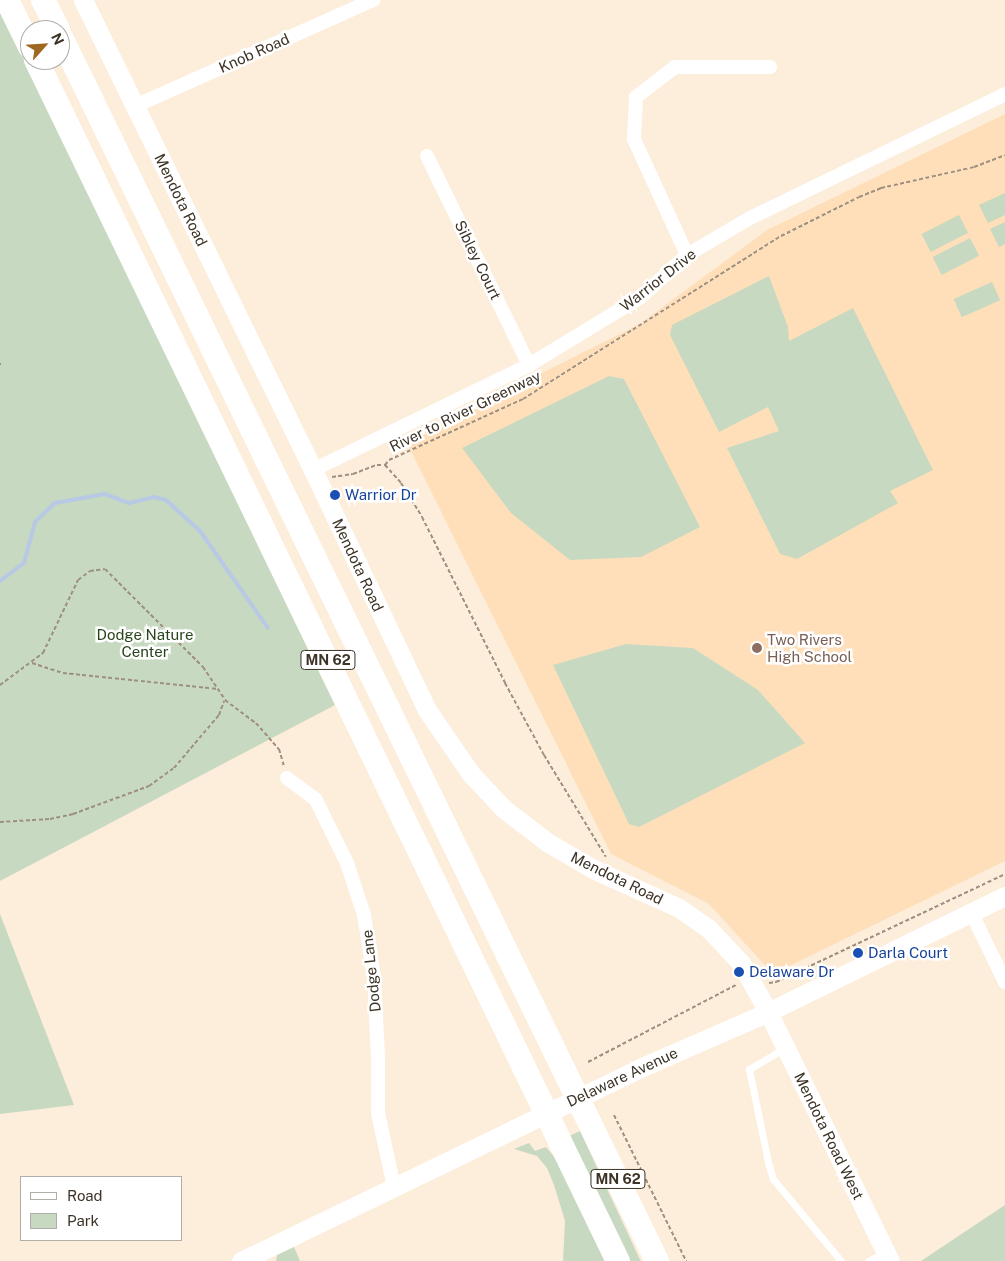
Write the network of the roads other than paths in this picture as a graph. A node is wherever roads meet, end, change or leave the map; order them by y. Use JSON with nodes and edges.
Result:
{"nodes":[{"id":1,"x":7,"y":0,"type":"edge"},
{"id":2,"x":43,"y":0,"type":"edge"},
{"id":3,"x":83,"y":0,"type":"edge"},
{"id":4,"x":373,"y":0,"type":"edge"},
{"id":5,"x":53,"y":20,"type":"edge"},
{"id":6,"x":20,"y":27,"type":"edge"},
{"id":7,"x":70,"y":56,"type":"edge"},
{"id":8,"x":770,"y":67,"type":"dead end"},
{"id":9,"x":41,"y":70,"type":"edge"},
{"id":10,"x":1005,"y":94,"type":"edge"},
{"id":11,"x":135,"y":106,"type":"junction"},
{"id":12,"x":427,"y":156,"type":"dead end"},
{"id":13,"x":687,"y":255,"type":"junction"},
{"id":14,"x":529,"y":365,"type":"junction"},
{"id":15,"x":321,"y":474,"type":"junction"},
{"id":16,"x":287,"y":778,"type":"road end"},
{"id":17,"x":1005,"y":896,"type":"edge"},
{"id":18,"x":971,"y":912,"type":"junction"},
{"id":19,"x":1005,"y":982,"type":"edge"},
{"id":20,"x":768,"y":1012,"type":"junction"},
{"id":21,"x":786,"y":1048,"type":"junction"},
{"id":22,"x":578,"y":1098,"type":"junction"},
{"id":23,"x":547,"y":1113,"type":"junction"},
{"id":24,"x":394,"y":1187,"type":"junction"},
{"id":25,"x":888,"y":1257,"type":"edge"},
{"id":26,"x":241,"y":1261,"type":"edge"},
{"id":27,"x":618,"y":1261,"type":"edge"},
{"id":28,"x":657,"y":1261,"type":"edge"},
{"id":29,"x":841,"y":1261,"type":"edge"},
{"id":30,"x":868,"y":1261,"type":"edge"}],
"edges":[{"from":1,"to":6,"type":"highway"},
{"from":2,"to":5,"type":"highway"},
{"from":3,"to":11,"type":"street","name":"Mendota Road"},
{"from":4,"to":11,"type":"street","name":"Knob Road"},
{"from":7,"to":22,"type":"highway","number":"MN 62"},
{"from":8,"to":13,"type":"street"},
{"from":9,"to":23,"type":"highway","number":"MN 62"},
{"from":10,"to":13,"type":"street","name":"Warrior Drive"},
{"from":11,"to":15,"type":"street","name":"Mendota Road"},
{"from":12,"to":14,"type":"street","name":"Sibley Court"},
{"from":13,"to":14,"type":"street","name":"Warrior Drive"},
{"from":14,"to":15,"type":"street","name":"Warrior Drive"},
{"from":15,"to":20,"type":"street","name":"Mendota Road"},
{"from":16,"to":24,"type":"street","name":"Dodge Lane"},
{"from":17,"to":18,"type":"street","name":"Delaware Avenue"},
{"from":18,"to":19,"type":"street"},
{"from":18,"to":20,"type":"street","name":"Delaware Avenue"},
{"from":20,"to":21,"type":"street","name":"Mendota Road West"},
{"from":20,"to":22,"type":"street","name":"Delaware Avenue"},
{"from":21,"to":25,"type":"street","name":"Mendota Road West"},
{"from":21,"to":29,"type":"lane"},
{"from":22,"to":23,"type":"street","name":"Delaware Avenue"},
{"from":22,"to":28,"type":"highway","number":"MN 62"},
{"from":23,"to":24,"type":"street","name":"Delaware Avenue"},
{"from":23,"to":27,"type":"highway","number":"MN 62"},
{"from":24,"to":26,"type":"street","name":"Delaware Avenue"},
{"from":25,"to":30,"type":"lane"}]}
